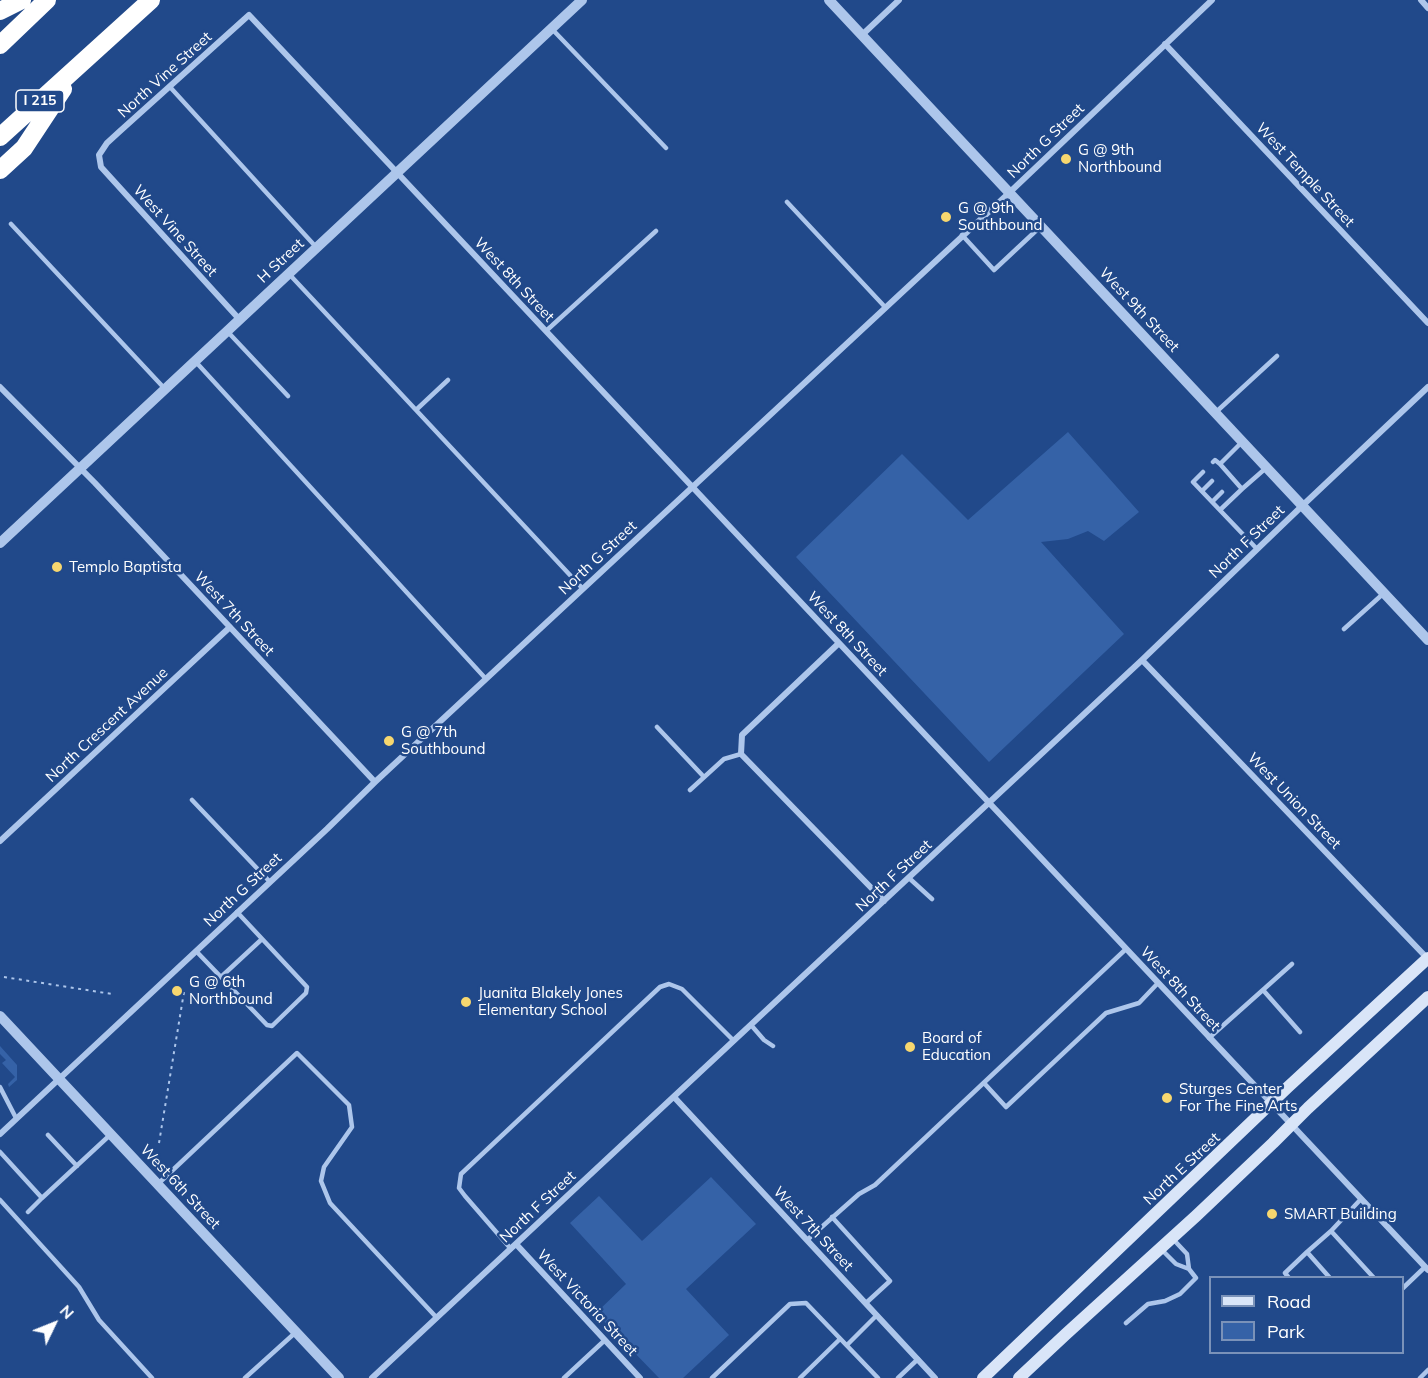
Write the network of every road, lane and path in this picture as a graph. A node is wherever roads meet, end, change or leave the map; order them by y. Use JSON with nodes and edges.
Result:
{"nodes":[{"id":1,"x":22,"y":0,"type":"edge"},
{"id":2,"x":47,"y":0,"type":"edge"},
{"id":3,"x":151,"y":0,"type":"edge"},
{"id":4,"x":582,"y":0,"type":"edge"},
{"id":5,"x":829,"y":0,"type":"edge"},
{"id":6,"x":898,"y":0,"type":"edge"},
{"id":7,"x":1212,"y":0,"type":"edge"},
{"id":8,"x":1421,"y":0,"type":"edge"},
{"id":9,"x":1428,"y":8,"type":"edge"},
{"id":10,"x":0,"y":11,"type":"edge"},
{"id":11,"x":249,"y":15,"type":"joint"},
{"id":12,"x":552,"y":29,"type":"junction"},
{"id":13,"x":862,"y":34,"type":"junction"},
{"id":14,"x":1165,"y":44,"type":"junction"},
{"id":15,"x":0,"y":45,"type":"edge"},
{"id":16,"x":79,"y":66,"type":"junction"},
{"id":17,"x":170,"y":87,"type":"junction"},
{"id":18,"x":0,"y":137,"type":"edge"},
{"id":19,"x":666,"y":148,"type":"dead end"},
{"id":20,"x":99,"y":155,"type":"joint"},
{"id":21,"x":0,"y":170,"type":"edge"},
{"id":22,"x":397,"y":173,"type":"junction"},
{"id":23,"x":1009,"y":193,"type":"junction"},
{"id":24,"x":787,"y":202,"type":"dead end"},
{"id":25,"x":11,"y":224,"type":"dead end"},
{"id":26,"x":1040,"y":226,"type":"junction"},
{"id":27,"x":656,"y":231,"type":"dead end"},
{"id":28,"x":962,"y":236,"type":"junction"},
{"id":29,"x":317,"y":248,"type":"junction"},
{"id":30,"x":289,"y":274,"type":"junction"},
{"id":31,"x":885,"y":307,"type":"junction"},
{"id":32,"x":240,"y":320,"type":"junction"},
{"id":33,"x":1428,"y":323,"type":"edge"},
{"id":34,"x":227,"y":332,"type":"junction"},
{"id":35,"x":546,"y":332,"type":"junction"},
{"id":36,"x":1277,"y":356,"type":"dead end"},
{"id":37,"x":195,"y":361,"type":"junction"},
{"id":38,"x":448,"y":380,"type":"dead end"},
{"id":39,"x":0,"y":387,"type":"edge"},
{"id":40,"x":1428,"y":387,"type":"edge"},
{"id":41,"x":165,"y":389,"type":"junction"},
{"id":42,"x":288,"y":396,"type":"dead end"},
{"id":43,"x":416,"y":410,"type":"junction"},
{"id":44,"x":1215,"y":413,"type":"junction"},
{"id":45,"x":1242,"y":442,"type":"junction"},
{"id":46,"x":1213,"y":462,"type":"dead end"},
{"id":47,"x":1220,"y":464,"type":"junction"},
{"id":48,"x":1266,"y":467,"type":"junction"},
{"id":49,"x":81,"y":468,"type":"junction"},
{"id":50,"x":1203,"y":472,"type":"dead end"},
{"id":51,"x":1212,"y":482,"type":"dead end"},
{"id":52,"x":692,"y":487,"type":"junction"},
{"id":53,"x":1242,"y":489,"type":"junction"},
{"id":54,"x":1202,"y":491,"type":"junction"},
{"id":55,"x":1222,"y":492,"type":"dead end"},
{"id":56,"x":1212,"y":502,"type":"junction"},
{"id":57,"x":1302,"y":506,"type":"junction"},
{"id":58,"x":1220,"y":510,"type":"junction"},
{"id":59,"x":0,"y":543,"type":"edge"},
{"id":60,"x":1257,"y":549,"type":"junction"},
{"id":61,"x":583,"y":589,"type":"junction"},
{"id":62,"x":1383,"y":593,"type":"junction"},
{"id":63,"x":230,"y":627,"type":"junction"},
{"id":64,"x":1344,"y":629,"type":"dead end"},
{"id":65,"x":1428,"y":640,"type":"edge"},
{"id":66,"x":839,"y":643,"type":"junction"},
{"id":67,"x":1142,"y":660,"type":"junction"},
{"id":68,"x":486,"y":679,"type":"junction"},
{"id":69,"x":657,"y":726,"type":"dead end"},
{"id":70,"x":741,"y":754,"type":"junction"},
{"id":71,"x":704,"y":777,"type":"junction"},
{"id":72,"x":375,"y":782,"type":"junction"},
{"id":73,"x":690,"y":790,"type":"dead end"},
{"id":74,"x":192,"y":800,"type":"dead end"},
{"id":75,"x":989,"y":803,"type":"junction"},
{"id":76,"x":0,"y":841,"type":"edge"},
{"id":77,"x":909,"y":878,"type":"junction"},
{"id":78,"x":270,"y":882,"type":"junction"},
{"id":79,"x":932,"y":899,"type":"dead end"},
{"id":80,"x":884,"y":901,"type":"junction"},
{"id":81,"x":237,"y":912,"type":"junction"},
{"id":82,"x":262,"y":939,"type":"junction"},
{"id":83,"x":1126,"y":949,"type":"junction"},
{"id":84,"x":196,"y":951,"type":"junction"},
{"id":85,"x":1428,"y":958,"type":"edge"},
{"id":86,"x":1292,"y":964,"type":"dead end"},
{"id":87,"x":4,"y":976,"type":"dead end"},
{"id":88,"x":221,"y":978,"type":"junction"},
{"id":89,"x":1158,"y":983,"type":"junction"},
{"id":90,"x":1263,"y":990,"type":"junction"},
{"id":91,"x":184,"y":992,"type":"dead end"},
{"id":92,"x":112,"y":994,"type":"dead end"},
{"id":93,"x":1428,"y":997,"type":"edge"},
{"id":94,"x":0,"y":1016,"type":"edge"},
{"id":95,"x":751,"y":1025,"type":"junction"},
{"id":96,"x":1300,"y":1032,"type":"dead end"},
{"id":97,"x":1209,"y":1038,"type":"junction"},
{"id":98,"x":734,"y":1041,"type":"junction"},
{"id":99,"x":773,"y":1046,"type":"dead end"},
{"id":100,"x":58,"y":1079,"type":"junction"},
{"id":101,"x":984,"y":1083,"type":"junction"},
{"id":102,"x":0,"y":1086,"type":"edge"},
{"id":103,"x":674,"y":1097,"type":"junction"},
{"id":104,"x":1272,"y":1104,"type":"junction"},
{"id":105,"x":16,"y":1118,"type":"junction"},
{"id":106,"x":1291,"y":1125,"type":"junction"},
{"id":107,"x":0,"y":1133,"type":"edge"},
{"id":108,"x":48,"y":1135,"type":"dead end"},
{"id":109,"x":110,"y":1136,"type":"junction"},
{"id":110,"x":159,"y":1143,"type":"dead end"},
{"id":111,"x":0,"y":1152,"type":"edge"},
{"id":112,"x":77,"y":1166,"type":"junction"},
{"id":113,"x":157,"y":1185,"type":"junction"},
{"id":114,"x":42,"y":1198,"type":"junction"},
{"id":115,"x":1362,"y":1199,"type":"junction"},
{"id":116,"x":0,"y":1200,"type":"edge"},
{"id":117,"x":28,"y":1212,"type":"dead end"},
{"id":118,"x":832,"y":1217,"type":"junction"},
{"id":119,"x":1331,"y":1231,"type":"junction"},
{"id":120,"x":1172,"y":1238,"type":"junction"},
{"id":121,"x":807,"y":1240,"type":"junction"},
{"id":122,"x":513,"y":1247,"type":"junction"},
{"id":123,"x":1160,"y":1248,"type":"junction"},
{"id":124,"x":1307,"y":1252,"type":"junction"},
{"id":125,"x":1189,"y":1269,"type":"junction"},
{"id":126,"x":1427,"y":1269,"type":"edge"},
{"id":127,"x":1287,"y":1276,"type":"edge"},
{"id":128,"x":1328,"y":1276,"type":"edge"},
{"id":129,"x":1372,"y":1276,"type":"edge"},
{"id":130,"x":1404,"y":1287,"type":"edge"},
{"id":131,"x":866,"y":1303,"type":"junction"},
{"id":132,"x":877,"y":1315,"type":"junction"},
{"id":133,"x":437,"y":1318,"type":"junction"},
{"id":134,"x":1126,"y":1323,"type":"dead end"},
{"id":135,"x":296,"y":1332,"type":"junction"},
{"id":136,"x":840,"y":1339,"type":"junction"},
{"id":137,"x":604,"y":1340,"type":"junction"},
{"id":138,"x":847,"y":1345,"type":"junction"},
{"id":139,"x":918,"y":1359,"type":"junction"},
{"id":140,"x":1428,"y":1370,"type":"edge"},
{"id":141,"x":152,"y":1378,"type":"edge"},
{"id":142,"x":245,"y":1378,"type":"edge"},
{"id":143,"x":339,"y":1378,"type":"edge"},
{"id":144,"x":372,"y":1378,"type":"edge"},
{"id":145,"x":564,"y":1378,"type":"edge"},
{"id":146,"x":640,"y":1378,"type":"edge"},
{"id":147,"x":712,"y":1378,"type":"edge"},
{"id":148,"x":800,"y":1378,"type":"edge"},
{"id":149,"x":878,"y":1378,"type":"edge"},
{"id":150,"x":898,"y":1378,"type":"edge"},
{"id":151,"x":935,"y":1378,"type":"edge"},
{"id":152,"x":983,"y":1378,"type":"edge"},
{"id":153,"x":1019,"y":1378,"type":"edge"},
{"id":154,"x":1420,"y":1378,"type":"edge"}],
"edges":[{"from":1,"to":10,"type":"highway"},
{"from":2,"to":15,"type":"highway"},
{"from":3,"to":16,"type":"highway","number":"I 215"},
{"from":4,"to":12,"type":"street","name":"H Street"},
{"from":5,"to":13,"type":"street","name":"West 9th Street"},
{"from":6,"to":13,"type":"street"},
{"from":7,"to":14,"type":"street","name":"North G Street"},
{"from":8,"to":9,"type":"street"},
{"from":11,"to":17,"type":"street","name":"North Vine Street"},
{"from":11,"to":22,"type":"street","name":"West 8th Street"},
{"from":12,"to":19,"type":"lane"},
{"from":12,"to":22,"type":"street","name":"H Street"},
{"from":13,"to":23,"type":"street","name":"West 9th Street"},
{"from":14,"to":23,"type":"street","name":"North G Street"},
{"from":14,"to":33,"type":"street","name":"West Temple Street"},
{"from":16,"to":18,"type":"highway","number":"I 215"},
{"from":16,"to":21,"type":"highway"},
{"from":17,"to":20,"type":"street","name":"North Vine Street"},
{"from":17,"to":29,"type":"lane"},
{"from":20,"to":32,"type":"street","name":"West Vine Street"},
{"from":22,"to":29,"type":"street","name":"H Street"},
{"from":22,"to":35,"type":"street","name":"West 8th Street"},
{"from":23,"to":26,"type":"street","name":"West 9th Street"},
{"from":23,"to":28,"type":"street","name":"North G Street"},
{"from":24,"to":31,"type":"lane"},
{"from":25,"to":41,"type":"lane"},
{"from":26,"to":28,"type":"lane"},
{"from":26,"to":44,"type":"street","name":"West 9th Street"},
{"from":27,"to":35,"type":"lane"},
{"from":28,"to":31,"type":"street","name":"North G Street"},
{"from":29,"to":30,"type":"street","name":"H Street"},
{"from":30,"to":32,"type":"street","name":"H Street"},
{"from":30,"to":43,"type":"lane"},
{"from":31,"to":52,"type":"street","name":"North G Street"},
{"from":32,"to":34,"type":"street","name":"H Street"},
{"from":34,"to":37,"type":"street","name":"H Street"},
{"from":34,"to":42,"type":"lane"},
{"from":35,"to":52,"type":"street","name":"West 8th Street"},
{"from":36,"to":44,"type":"lane"},
{"from":37,"to":41,"type":"street","name":"H Street"},
{"from":37,"to":68,"type":"lane"},
{"from":38,"to":43,"type":"lane"},
{"from":39,"to":49,"type":"street","name":"West 7th Street"},
{"from":40,"to":57,"type":"street","name":"North F Street"},
{"from":41,"to":49,"type":"street","name":"H Street"},
{"from":43,"to":61,"type":"lane"},
{"from":44,"to":45,"type":"street","name":"West 9th Street"},
{"from":45,"to":47,"type":"lane"},
{"from":45,"to":48,"type":"street","name":"West 9th Street"},
{"from":46,"to":47,"type":"lane"},
{"from":47,"to":53,"type":"lane"},
{"from":48,"to":53,"type":"lane"},
{"from":48,"to":57,"type":"street","name":"West 9th Street"},
{"from":49,"to":59,"type":"street","name":"H Street"},
{"from":49,"to":63,"type":"street","name":"West 7th Street"},
{"from":50,"to":54,"type":"lane"},
{"from":51,"to":54,"type":"lane"},
{"from":52,"to":61,"type":"street","name":"North G Street"},
{"from":52,"to":66,"type":"street","name":"West 8th Street"},
{"from":53,"to":58,"type":"lane"},
{"from":54,"to":56,"type":"lane"},
{"from":55,"to":56,"type":"lane"},
{"from":56,"to":58,"type":"lane"},
{"from":57,"to":60,"type":"street","name":"North F Street"},
{"from":57,"to":62,"type":"street","name":"West 9th Street"},
{"from":58,"to":60,"type":"lane"},
{"from":60,"to":67,"type":"street","name":"North F Street"},
{"from":61,"to":68,"type":"street","name":"North G Street"},
{"from":62,"to":64,"type":"lane"},
{"from":62,"to":65,"type":"street","name":"West 9th Street"},
{"from":63,"to":72,"type":"street","name":"West 7th Street"},
{"from":63,"to":76,"type":"street","name":"North Crescent Avenue"},
{"from":66,"to":70,"type":"street"},
{"from":66,"to":75,"type":"street","name":"West 8th Street"},
{"from":67,"to":75,"type":"street","name":"North F Street"},
{"from":67,"to":85,"type":"street","name":"West Union Street"},
{"from":68,"to":72,"type":"street","name":"North G Street"},
{"from":69,"to":71,"type":"lane"},
{"from":70,"to":71,"type":"lane"},
{"from":70,"to":80,"type":"street"},
{"from":71,"to":73,"type":"lane"},
{"from":72,"to":78,"type":"street","name":"North G Street"},
{"from":74,"to":78,"type":"lane"},
{"from":75,"to":77,"type":"street","name":"North F Street"},
{"from":75,"to":83,"type":"street","name":"West 8th Street"},
{"from":77,"to":79,"type":"lane"},
{"from":77,"to":80,"type":"street","name":"North F Street"},
{"from":78,"to":81,"type":"street","name":"North G Street"},
{"from":80,"to":95,"type":"street","name":"North F Street"},
{"from":81,"to":82,"type":"lane"},
{"from":81,"to":84,"type":"street","name":"North G Street"},
{"from":82,"to":88,"type":"lane"},
{"from":82,"to":88,"type":"lane"},
{"from":83,"to":89,"type":"street","name":"West 8th Street"},
{"from":83,"to":101,"type":"lane"},
{"from":84,"to":88,"type":"lane"},
{"from":84,"to":100,"type":"street","name":"North G Street"},
{"from":85,"to":104,"type":"main road","name":"North E Street"},
{"from":86,"to":90,"type":"lane"},
{"from":87,"to":92,"type":"path"},
{"from":89,"to":97,"type":"street","name":"West 8th Street"},
{"from":89,"to":101,"type":"lane"},
{"from":90,"to":96,"type":"lane"},
{"from":90,"to":97,"type":"lane"},
{"from":91,"to":110,"type":"path"},
{"from":93,"to":106,"type":"main road"},
{"from":94,"to":100,"type":"street","name":"West 6th Street"},
{"from":95,"to":98,"type":"street","name":"North F Street"},
{"from":95,"to":99,"type":"lane"},
{"from":97,"to":104,"type":"street","name":"West 8th Street"},
{"from":98,"to":103,"type":"street","name":"North F Street"},
{"from":98,"to":122,"type":"lane"},
{"from":100,"to":105,"type":"street","name":"North G Street"},
{"from":100,"to":109,"type":"street","name":"West 6th Street"},
{"from":101,"to":118,"type":"lane"},
{"from":102,"to":105,"type":"lane"},
{"from":103,"to":121,"type":"street","name":"West 7th Street"},
{"from":103,"to":122,"type":"street","name":"North F Street"},
{"from":104,"to":106,"type":"street","name":"West 8th Street"},
{"from":104,"to":152,"type":"main road","name":"North E Street"},
{"from":105,"to":107,"type":"street","name":"North G Street"},
{"from":106,"to":115,"type":"street","name":"West 8th Street"},
{"from":106,"to":120,"type":"main road"},
{"from":108,"to":112,"type":"lane"},
{"from":109,"to":112,"type":"lane"},
{"from":109,"to":113,"type":"street","name":"West 6th Street"},
{"from":111,"to":114,"type":"lane"},
{"from":112,"to":114,"type":"lane"},
{"from":113,"to":133,"type":"lane"},
{"from":113,"to":135,"type":"street","name":"West 6th Street"},
{"from":114,"to":117,"type":"lane"},
{"from":115,"to":119,"type":"lane"},
{"from":115,"to":126,"type":"street","name":"West 8th Street"},
{"from":116,"to":141,"type":"lane"},
{"from":118,"to":121,"type":"lane"},
{"from":118,"to":131,"type":"lane"},
{"from":119,"to":124,"type":"lane"},
{"from":119,"to":129,"type":"lane"},
{"from":120,"to":123,"type":"main road"},
{"from":120,"to":125,"type":"lane"},
{"from":121,"to":131,"type":"street","name":"West 7th Street"},
{"from":122,"to":133,"type":"street","name":"North F Street"},
{"from":122,"to":137,"type":"street","name":"West Victoria Street"},
{"from":123,"to":125,"type":"lane"},
{"from":123,"to":153,"type":"main road"},
{"from":124,"to":127,"type":"lane"},
{"from":124,"to":128,"type":"lane"},
{"from":125,"to":134,"type":"lane"},
{"from":126,"to":130,"type":"lane"},
{"from":131,"to":132,"type":"street","name":"West 7th Street"},
{"from":132,"to":138,"type":"lane"},
{"from":132,"to":139,"type":"street","name":"West 7th Street"},
{"from":133,"to":144,"type":"street","name":"North F Street"},
{"from":135,"to":142,"type":"lane"},
{"from":135,"to":143,"type":"street","name":"West 6th Street"},
{"from":136,"to":138,"type":"lane"},
{"from":136,"to":147,"type":"lane"},
{"from":136,"to":148,"type":"lane"},
{"from":137,"to":145,"type":"lane"},
{"from":137,"to":146,"type":"street","name":"West Victoria Street"},
{"from":138,"to":149,"type":"lane"},
{"from":139,"to":150,"type":"lane"},
{"from":139,"to":151,"type":"street","name":"West 7th Street"},
{"from":140,"to":154,"type":"lane"}]}
